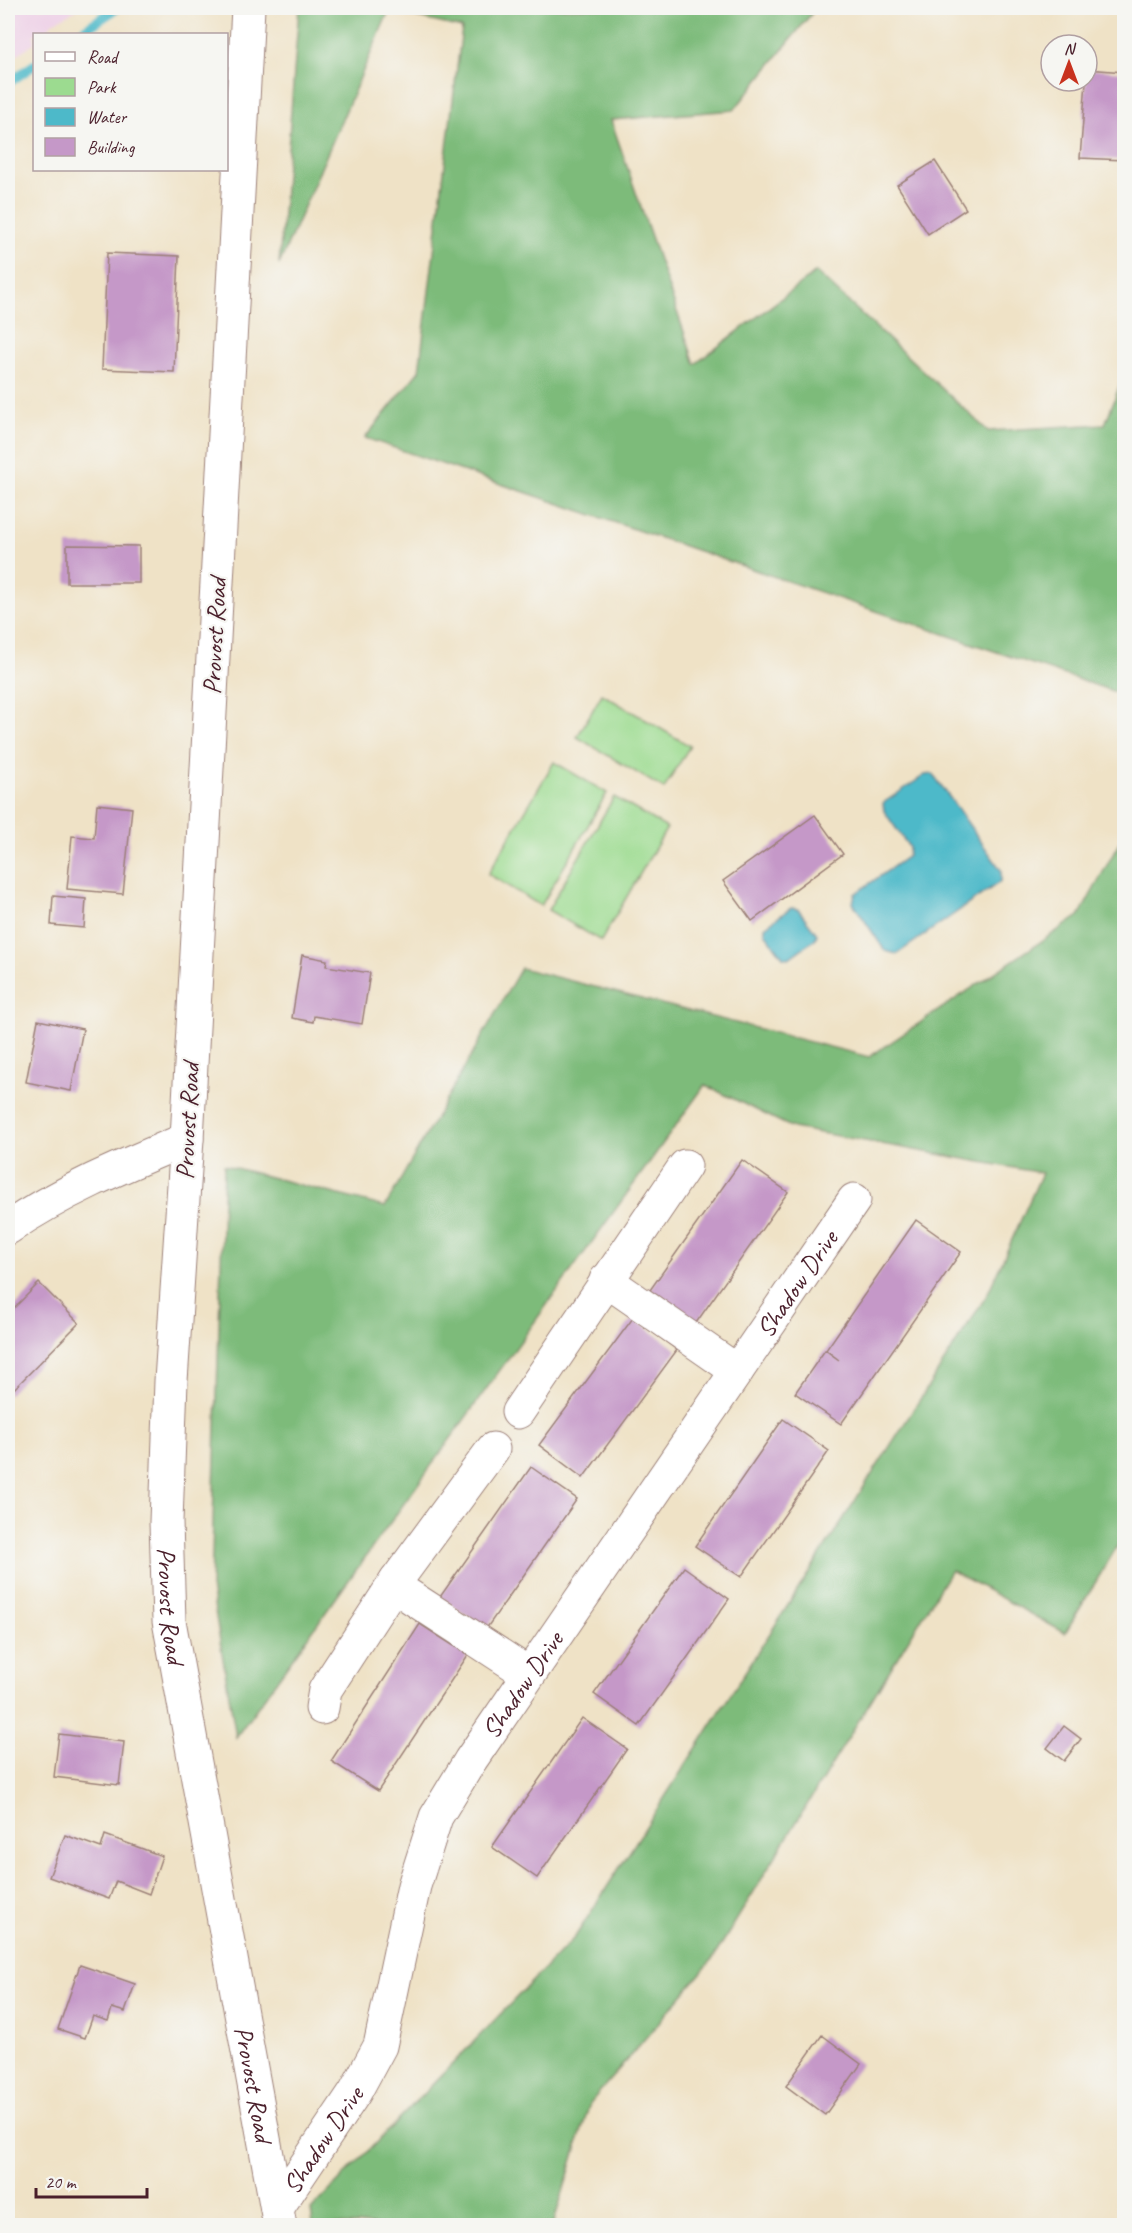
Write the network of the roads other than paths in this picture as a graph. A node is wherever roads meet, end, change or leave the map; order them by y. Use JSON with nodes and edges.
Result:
{"nodes":[{"id":1,"x":248,"y":8,"type":"edge"},
{"id":2,"x":187,"y":1139,"type":"junction"},
{"id":3,"x":685,"y":1166,"type":"dead end"},
{"id":4,"x":854,"y":1200,"type":"dead end"},
{"id":5,"x":8,"y":1228,"type":"edge"},
{"id":6,"x":606,"y":1280,"type":"junction"},
{"id":7,"x":737,"y":1371,"type":"junction"},
{"id":8,"x":518,"y":1412,"type":"dead end"},
{"id":9,"x":493,"y":1449,"type":"dead end"},
{"id":10,"x":396,"y":1581,"type":"junction"},
{"id":11,"x":530,"y":1674,"type":"junction"},
{"id":12,"x":322,"y":1708,"type":"dead end"},
{"id":13,"x":278,"y":2217,"type":"edge"}],
"edges":[{"from":1,"to":2,"type":"street","name":"Provost Road"},
{"from":2,"to":5,"type":"street"},
{"from":2,"to":13,"type":"street","name":"Provost Road"},
{"from":3,"to":6,"type":"street"},
{"from":4,"to":7,"type":"street","name":"Shadow Drive"},
{"from":6,"to":7,"type":"street"},
{"from":6,"to":8,"type":"street"},
{"from":7,"to":11,"type":"street","name":"Shadow Drive"},
{"from":9,"to":10,"type":"street"},
{"from":10,"to":11,"type":"street"},
{"from":10,"to":12,"type":"street"},
{"from":11,"to":13,"type":"street","name":"Shadow Drive"}]}
